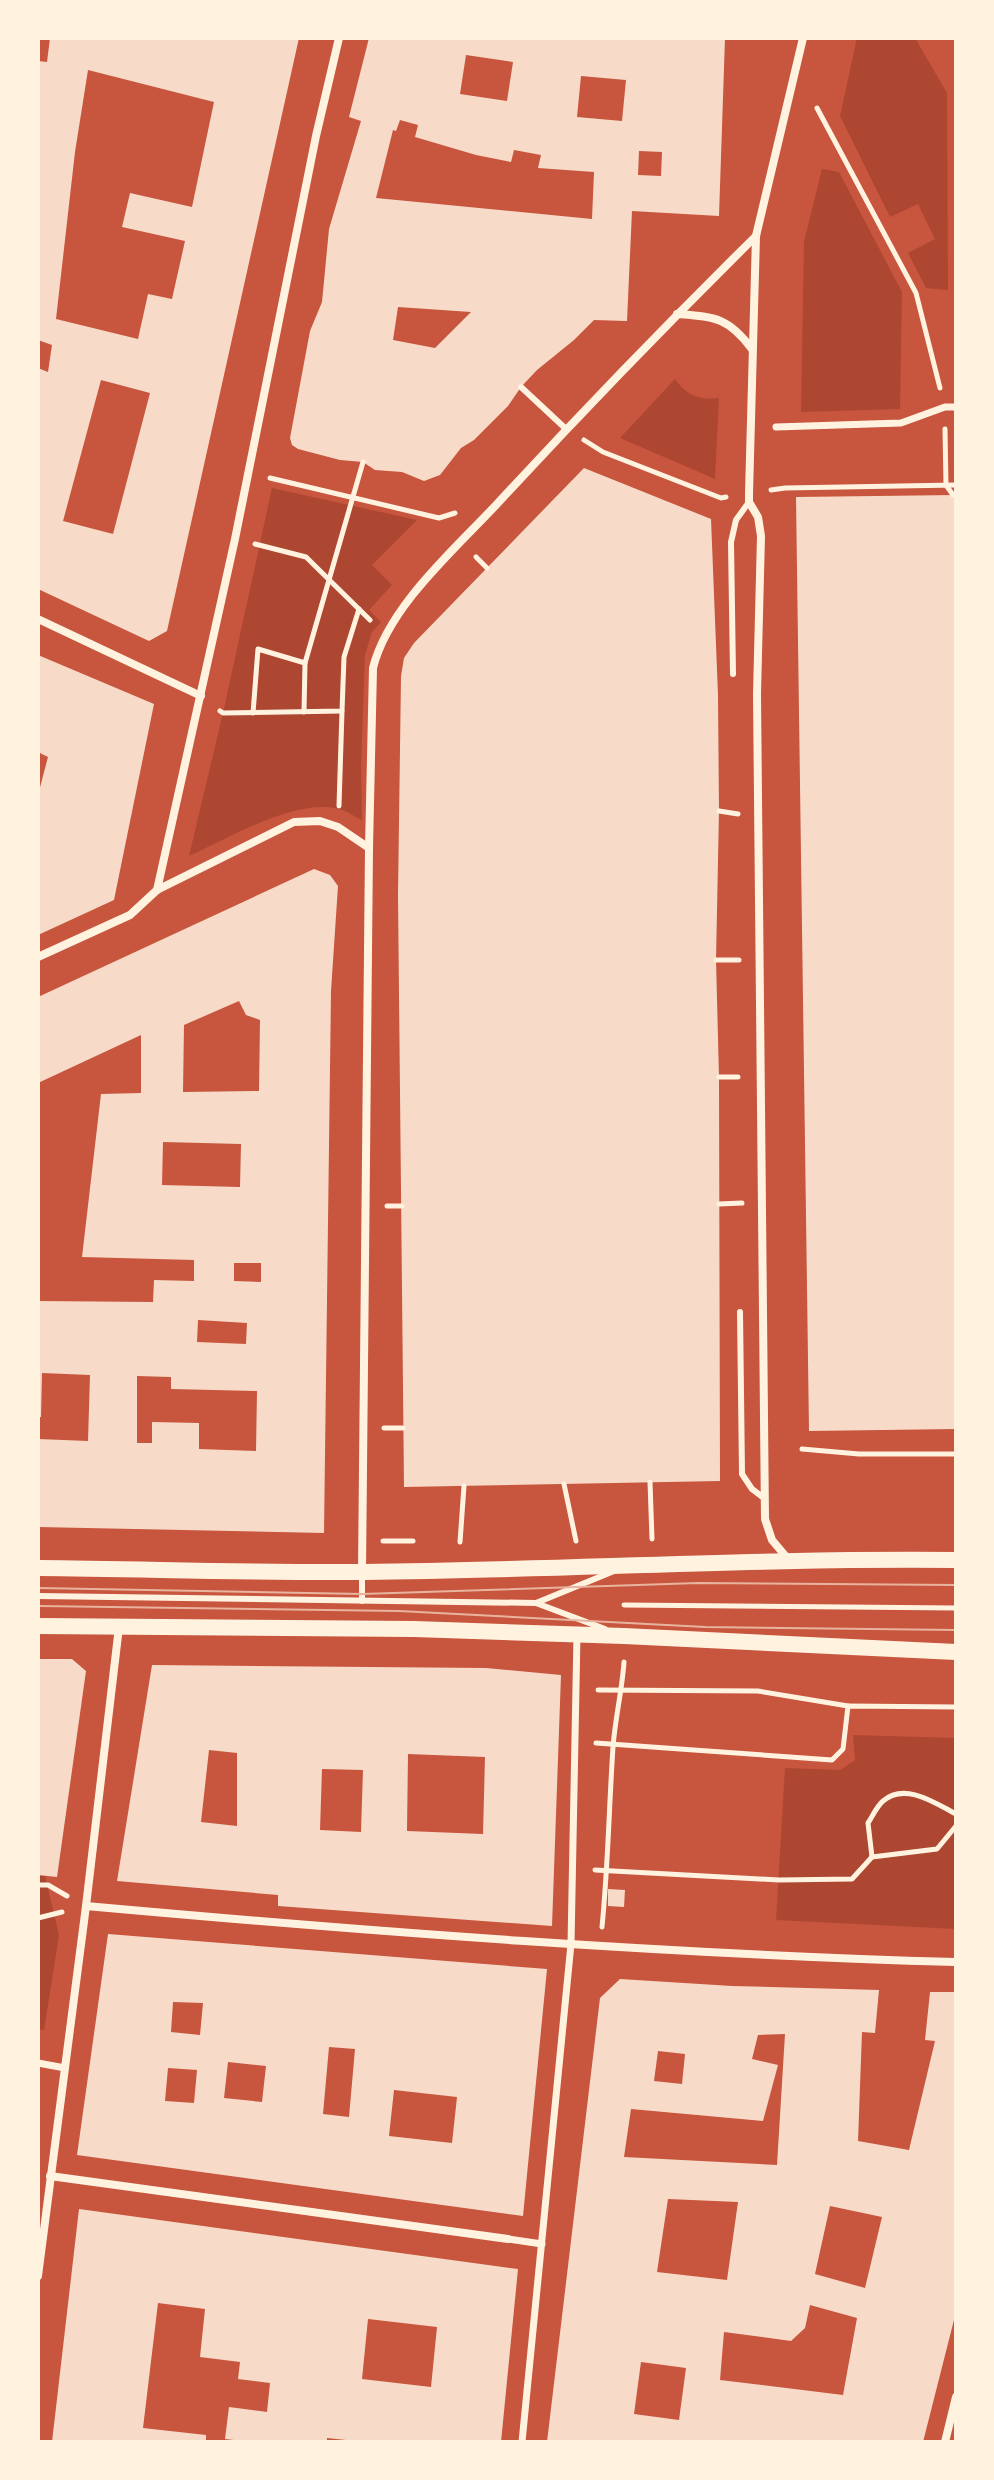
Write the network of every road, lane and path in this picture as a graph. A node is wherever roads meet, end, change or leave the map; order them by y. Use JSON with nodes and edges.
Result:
{"nodes":[{"id":1,"x":339,"y":38,"type":"edge"},
{"id":2,"x":803,"y":38,"type":"edge"},
{"id":3,"x":817,"y":108,"type":"dead end"},
{"id":4,"x":756,"y":236,"type":"junction"},
{"id":5,"x":677,"y":314,"type":"junction"},
{"id":6,"x":752,"y":349,"type":"junction"},
{"id":7,"x":521,"y":387,"type":"dead end"},
{"id":8,"x":945,"y":407,"type":"junction"},
{"id":9,"x":956,"y":407,"type":"edge"},
{"id":10,"x":776,"y":427,"type":"dead end"},
{"id":11,"x":566,"y":429,"type":"junction"},
{"id":12,"x":363,"y":462,"type":"dead end"},
{"id":13,"x":248,"y":473,"type":"junction"},
{"id":14,"x":946,"y":485,"type":"junction"},
{"id":15,"x":956,"y":485,"type":"edge"},
{"id":16,"x":953,"y":495,"type":"dead end"},
{"id":17,"x":352,"y":497,"type":"junction"},
{"id":18,"x":749,"y":498,"type":"junction"},
{"id":19,"x":482,"y":521,"type":"junction"},
{"id":20,"x":235,"y":539,"type":"junction"},
{"id":21,"x":328,"y":579,"type":"junction"},
{"id":22,"x":359,"y":609,"type":"junction"},
{"id":23,"x":38,"y":619,"type":"edge"},
{"id":24,"x":385,"y":634,"type":"junction"},
{"id":25,"x":305,"y":663,"type":"junction"},
{"id":26,"x":733,"y":674,"type":"dead end"},
{"id":27,"x":201,"y":696,"type":"junction"},
{"id":28,"x":342,"y":711,"type":"junction"},
{"id":29,"x":304,"y":712,"type":"junction"},
{"id":30,"x":253,"y":713,"type":"junction"},
{"id":31,"x":338,"y":827,"type":"junction"},
{"id":32,"x":369,"y":848,"type":"junction"},
{"id":33,"x":157,"y":890,"type":"junction"},
{"id":34,"x":38,"y":957,"type":"edge"},
{"id":35,"x":740,"y":1312,"type":"dead end"},
{"id":36,"x":802,"y":1449,"type":"dead end"},
{"id":37,"x":956,"y":1454,"type":"edge"},
{"id":38,"x":650,"y":1482,"type":"dead end"},
{"id":39,"x":564,"y":1484,"type":"dead end"},
{"id":40,"x":464,"y":1486,"type":"dead end"},
{"id":41,"x":764,"y":1498,"type":"junction"},
{"id":42,"x":652,"y":1540,"type":"dead end"},
{"id":43,"x":460,"y":1542,"type":"dead end"},
{"id":44,"x":576,"y":1542,"type":"dead end"},
{"id":45,"x":789,"y":1559,"type":"junction"},
{"id":46,"x":956,"y":1560,"type":"edge"},
{"id":47,"x":624,"y":1567,"type":"junction"},
{"id":48,"x":38,"y":1568,"type":"edge"},
{"id":49,"x":362,"y":1572,"type":"junction"},
{"id":50,"x":38,"y":1596,"type":"edge"},
{"id":51,"x":362,"y":1601,"type":"junction"},
{"id":52,"x":536,"y":1603,"type":"junction"},
{"id":53,"x":624,"y":1605,"type":"dead end"},
{"id":54,"x":956,"y":1608,"type":"edge"},
{"id":55,"x":38,"y":1626,"type":"edge"},
{"id":56,"x":119,"y":1627,"type":"junction"},
{"id":57,"x":577,"y":1635,"type":"junction"},
{"id":58,"x":624,"y":1636,"type":"junction"},
{"id":59,"x":956,"y":1652,"type":"edge"},
{"id":60,"x":624,"y":1657,"type":"dead end"},
{"id":61,"x":576,"y":1689,"type":"junction"},
{"id":62,"x":622,"y":1692,"type":"junction"},
{"id":63,"x":848,"y":1706,"type":"junction"},
{"id":64,"x":956,"y":1707,"type":"edge"},
{"id":65,"x":575,"y":1742,"type":"junction"},
{"id":66,"x":613,"y":1743,"type":"junction"},
{"id":67,"x":956,"y":1814,"type":"edge"},
{"id":68,"x":956,"y":1826,"type":"edge"},
{"id":69,"x":872,"y":1857,"type":"junction"},
{"id":70,"x":573,"y":1866,"type":"junction"},
{"id":71,"x":607,"y":1872,"type":"junction"},
{"id":72,"x":86,"y":1906,"type":"junction"},
{"id":73,"x":571,"y":1944,"type":"junction"},
{"id":74,"x":600,"y":1946,"type":"junction"},
{"id":75,"x":956,"y":1962,"type":"edge"},
{"id":76,"x":38,"y":2063,"type":"edge"},
{"id":77,"x":65,"y":2068,"type":"junction"},
{"id":78,"x":50,"y":2176,"type":"junction"},
{"id":79,"x":508,"y":2239,"type":"joint"},
{"id":80,"x":542,"y":2244,"type":"junction"},
{"id":81,"x":38,"y":2276,"type":"edge"},
{"id":82,"x":956,"y":2397,"type":"edge"},
{"id":83,"x":522,"y":2442,"type":"edge"},
{"id":84,"x":945,"y":2442,"type":"edge"}],
"edges":[{"from":1,"to":13,"type":"street"},
{"from":2,"to":4,"type":"street"},
{"from":3,"to":8,"type":"path"},
{"from":4,"to":5,"type":"street"},
{"from":4,"to":6,"type":"street"},
{"from":5,"to":6,"type":"street"},
{"from":5,"to":11,"type":"street"},
{"from":6,"to":18,"type":"street"},
{"from":7,"to":11,"type":"lane"},
{"from":8,"to":9,"type":"street"},
{"from":8,"to":10,"type":"street"},
{"from":8,"to":14,"type":"path"},
{"from":11,"to":18,"type":"path"},
{"from":11,"to":19,"type":"street"},
{"from":12,"to":17,"type":"path"},
{"from":13,"to":17,"type":"path"},
{"from":13,"to":20,"type":"street"},
{"from":14,"to":15,"type":"path"},
{"from":14,"to":16,"type":"path"},
{"from":14,"to":18,"type":"path"},
{"from":17,"to":19,"type":"path"},
{"from":17,"to":21,"type":"path"},
{"from":18,"to":26,"type":"lane"},
{"from":18,"to":41,"type":"street"},
{"from":19,"to":24,"type":"street"},
{"from":20,"to":21,"type":"path"},
{"from":20,"to":27,"type":"street"},
{"from":21,"to":22,"type":"path"},
{"from":21,"to":25,"type":"path"},
{"from":22,"to":24,"type":"path"},
{"from":22,"to":28,"type":"path"},
{"from":23,"to":27,"type":"street"},
{"from":24,"to":32,"type":"street"},
{"from":25,"to":29,"type":"path"},
{"from":25,"to":30,"type":"path"},
{"from":27,"to":30,"type":"path"},
{"from":27,"to":33,"type":"street"},
{"from":28,"to":29,"type":"path"},
{"from":28,"to":31,"type":"path"},
{"from":29,"to":30,"type":"path"},
{"from":31,"to":32,"type":"street"},
{"from":31,"to":33,"type":"street"},
{"from":32,"to":49,"type":"street"},
{"from":33,"to":34,"type":"street"},
{"from":35,"to":41,"type":"lane"},
{"from":36,"to":37,"type":"path"},
{"from":38,"to":42,"type":"path"},
{"from":39,"to":44,"type":"path"},
{"from":40,"to":43,"type":"path"},
{"from":41,"to":45,"type":"street"},
{"from":45,"to":46,"type":"main road"},
{"from":45,"to":47,"type":"main road"},
{"from":47,"to":49,"type":"main road"},
{"from":47,"to":52,"type":"lane"},
{"from":48,"to":49,"type":"main road"},
{"from":49,"to":51,"type":"lane"},
{"from":50,"to":51,"type":"lane"},
{"from":51,"to":52,"type":"lane"},
{"from":52,"to":58,"type":"lane"},
{"from":53,"to":54,"type":"path"},
{"from":55,"to":56,"type":"main road"},
{"from":56,"to":57,"type":"main road"},
{"from":56,"to":72,"type":"street"},
{"from":57,"to":58,"type":"main road"},
{"from":57,"to":61,"type":"street"},
{"from":58,"to":59,"type":"main road"},
{"from":60,"to":62,"type":"path"},
{"from":61,"to":62,"type":"path"},
{"from":61,"to":65,"type":"street"},
{"from":62,"to":63,"type":"path"},
{"from":62,"to":66,"type":"path"},
{"from":63,"to":64,"type":"path"},
{"from":63,"to":66,"type":"path"},
{"from":65,"to":66,"type":"path"},
{"from":65,"to":70,"type":"street"},
{"from":66,"to":71,"type":"path"},
{"from":67,"to":69,"type":"path"},
{"from":68,"to":69,"type":"path"},
{"from":69,"to":71,"type":"path"},
{"from":70,"to":71,"type":"path"},
{"from":70,"to":73,"type":"street"},
{"from":71,"to":74,"type":"path"},
{"from":72,"to":73,"type":"street"},
{"from":72,"to":77,"type":"street"},
{"from":73,"to":74,"type":"street"},
{"from":73,"to":80,"type":"street"},
{"from":74,"to":75,"type":"street"},
{"from":76,"to":77,"type":"street"},
{"from":77,"to":78,"type":"street"},
{"from":78,"to":79,"type":"street"},
{"from":78,"to":81,"type":"street"},
{"from":79,"to":80,"type":"street"},
{"from":80,"to":83,"type":"street"},
{"from":82,"to":84,"type":"street"}]}
